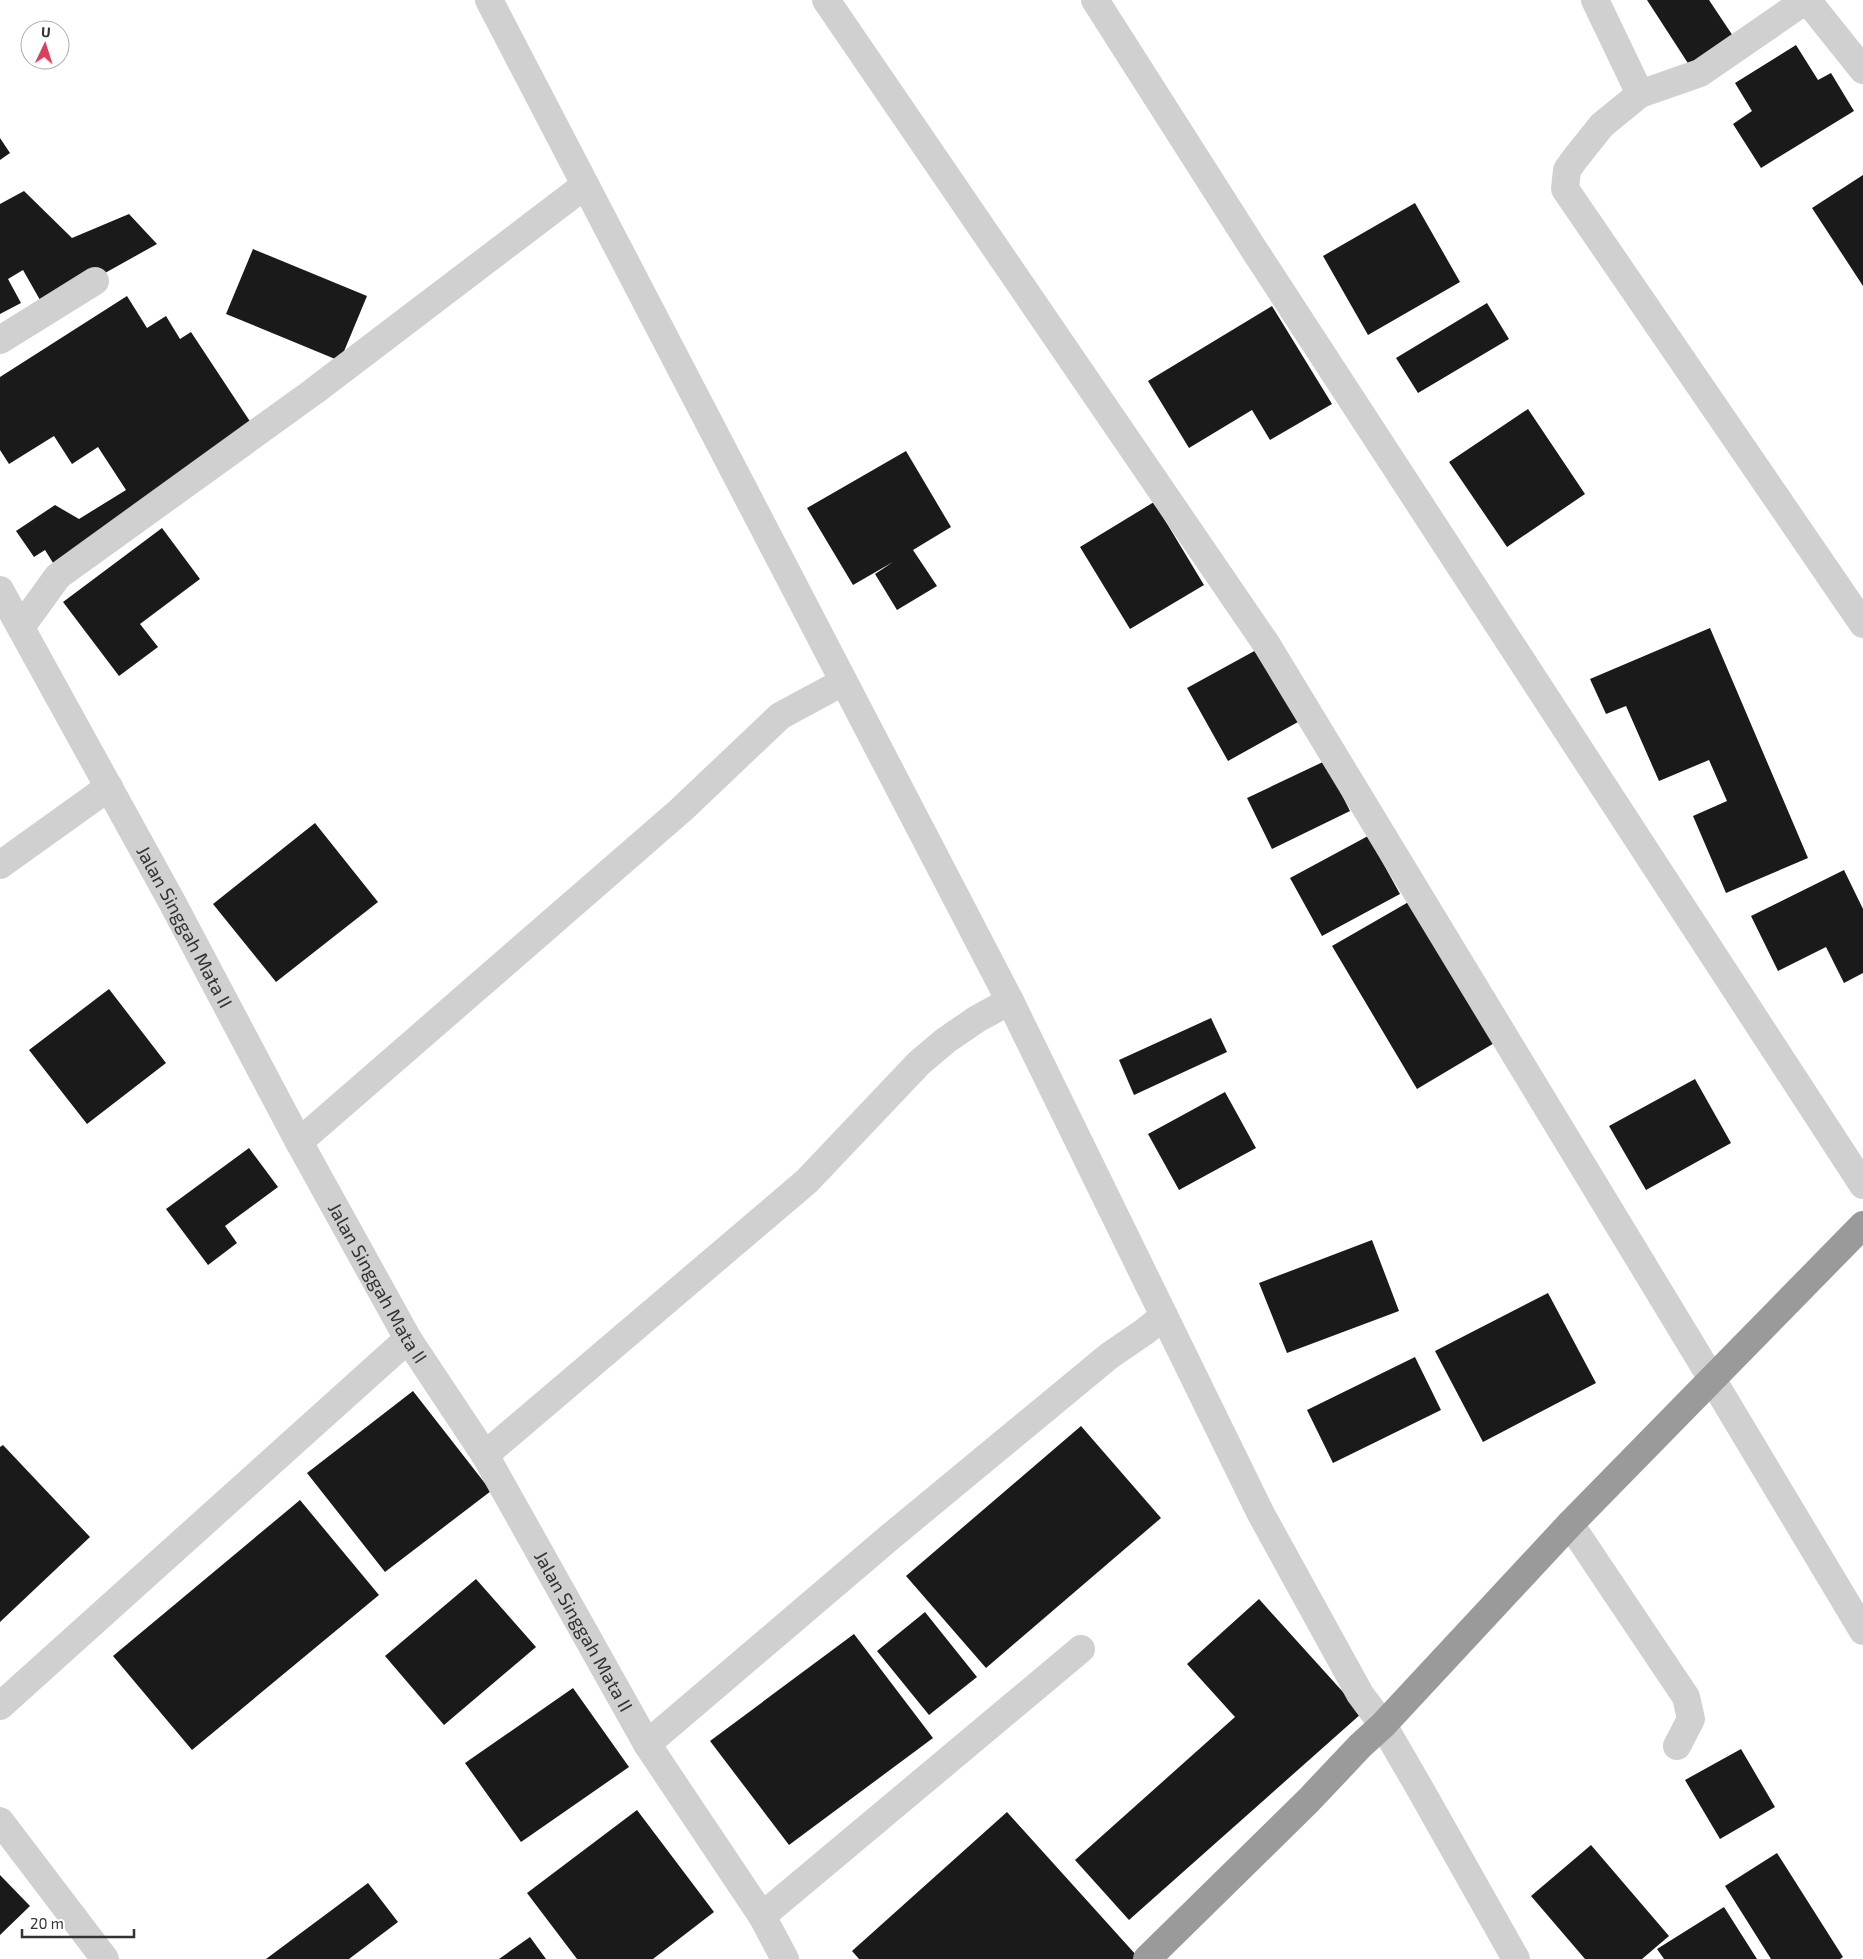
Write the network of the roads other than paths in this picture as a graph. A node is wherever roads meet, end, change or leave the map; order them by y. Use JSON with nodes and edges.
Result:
{"nodes":[{"id":1,"x":489,"y":0,"type":"edge"},
{"id":2,"x":826,"y":0,"type":"edge"},
{"id":3,"x":1096,"y":0,"type":"edge"},
{"id":4,"x":1595,"y":0,"type":"edge"},
{"id":5,"x":1807,"y":0,"type":"edge"},
{"id":6,"x":1863,"y":70,"type":"edge"},
{"id":7,"x":1640,"y":94,"type":"junction"},
{"id":8,"x":584,"y":186,"type":"junction"},
{"id":9,"x":95,"y":281,"type":"dead end"},
{"id":10,"x":0,"y":340,"type":"edge"},
{"id":11,"x":0,"y":590,"type":"edge"},
{"id":12,"x":1863,"y":624,"type":"edge"},
{"id":13,"x":20,"y":627,"type":"junction"},
{"id":14,"x":843,"y":682,"type":"junction"},
{"id":15,"x":108,"y":787,"type":"junction"},
{"id":16,"x":0,"y":865,"type":"edge"},
{"id":17,"x":1010,"y":1001,"type":"junction"},
{"id":18,"x":299,"y":1142,"type":"junction"},
{"id":19,"x":1863,"y":1185,"type":"edge"},
{"id":20,"x":1863,"y":1225,"type":"edge"},
{"id":21,"x":1154,"y":1324,"type":"junction"},
{"id":22,"x":408,"y":1339,"type":"junction"},
{"id":23,"x":1712,"y":1379,"type":"junction"},
{"id":24,"x":485,"y":1455,"type":"junction"},
{"id":25,"x":1570,"y":1524,"type":"junction"},
{"id":26,"x":1863,"y":1632,"type":"edge"},
{"id":27,"x":1080,"y":1649,"type":"dead end"},
{"id":28,"x":0,"y":1706,"type":"edge"},
{"id":29,"x":1382,"y":1725,"type":"junction"},
{"id":30,"x":647,"y":1744,"type":"junction"},
{"id":31,"x":1677,"y":1746,"type":"dead end"},
{"id":32,"x":0,"y":1821,"type":"edge"},
{"id":33,"x":762,"y":1916,"type":"junction"},
{"id":34,"x":105,"y":1959,"type":"edge"},
{"id":35,"x":785,"y":1959,"type":"edge"},
{"id":36,"x":1147,"y":1959,"type":"edge"},
{"id":37,"x":1516,"y":1959,"type":"edge"}],
"edges":[{"from":1,"to":8,"type":"street"},
{"from":2,"to":23,"type":"street"},
{"from":3,"to":19,"type":"street"},
{"from":4,"to":7,"type":"street"},
{"from":5,"to":6,"type":"street"},
{"from":5,"to":7,"type":"street"},
{"from":7,"to":12,"type":"street"},
{"from":8,"to":13,"type":"street"},
{"from":8,"to":14,"type":"street"},
{"from":9,"to":10,"type":"street"},
{"from":11,"to":13,"type":"street","name":"Jalan Singgah Mata II"},
{"from":13,"to":15,"type":"street","name":"Jalan Singgah Mata II"},
{"from":14,"to":17,"type":"street"},
{"from":14,"to":18,"type":"street"},
{"from":15,"to":16,"type":"street"},
{"from":15,"to":18,"type":"street","name":"Jalan Singgah Mata II"},
{"from":17,"to":21,"type":"street"},
{"from":17,"to":24,"type":"street"},
{"from":18,"to":22,"type":"street","name":"Jalan Singgah Mata II"},
{"from":20,"to":23,"type":"highway"},
{"from":21,"to":29,"type":"street"},
{"from":21,"to":30,"type":"street"},
{"from":22,"to":24,"type":"street","name":"Jalan Singgah Mata II"},
{"from":22,"to":28,"type":"street"},
{"from":23,"to":25,"type":"highway"},
{"from":23,"to":26,"type":"street"},
{"from":24,"to":30,"type":"street","name":"Jalan Singgah Mata II"},
{"from":25,"to":29,"type":"highway"},
{"from":25,"to":31,"type":"street"},
{"from":27,"to":33,"type":"street"},
{"from":29,"to":36,"type":"highway"},
{"from":29,"to":37,"type":"street"},
{"from":30,"to":33,"type":"street","name":"Jalan Singgah Mata II"},
{"from":32,"to":34,"type":"street"},
{"from":33,"to":35,"type":"street","name":"Jalan Singgah Mata II"}]}
